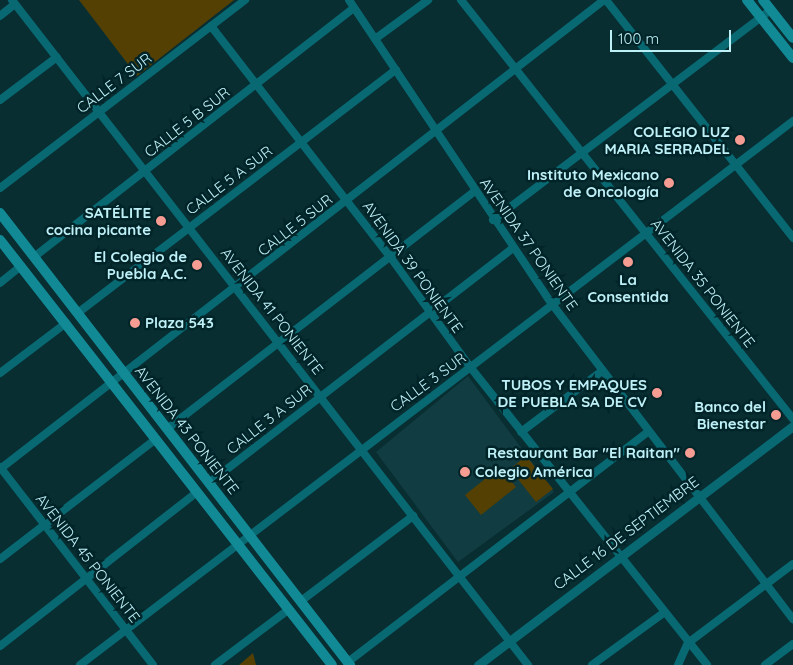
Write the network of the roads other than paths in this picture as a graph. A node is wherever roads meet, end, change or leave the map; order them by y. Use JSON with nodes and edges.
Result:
{"nodes":[{"id":1,"x":245,"y":0,"type":"edge"},
{"id":2,"x":349,"y":0,"type":"edge"},
{"id":3,"x":428,"y":0,"type":"edge"},
{"id":4,"x":461,"y":0,"type":"edge"},
{"id":5,"x":605,"y":0,"type":"edge"},
{"id":6,"x":747,"y":0,"type":"edge"},
{"id":7,"x":763,"y":0,"type":"edge"},
{"id":8,"x":13,"y":2,"type":"edge"},
{"id":9,"x":354,"y":8,"type":"junction"},
{"id":10,"x":771,"y":10,"type":"junction"},
{"id":11,"x":0,"y":16,"type":"edge"},
{"id":12,"x":761,"y":18,"type":"junction"},
{"id":13,"x":211,"y":26,"type":"junction"},
{"id":14,"x":375,"y":38,"type":"junction"},
{"id":15,"x":793,"y":38,"type":"edge"},
{"id":16,"x":57,"y":57,"type":"junction"},
{"id":17,"x":793,"y":58,"type":"edge"},
{"id":18,"x":516,"y":69,"type":"junction"},
{"id":19,"x":396,"y":70,"type":"junction"},
{"id":20,"x":672,"y":83,"type":"junction"},
{"id":21,"x":257,"y":85,"type":"junction"},
{"id":22,"x":0,"y":100,"type":"edge"},
{"id":23,"x":100,"y":111,"type":"junction"},
{"id":24,"x":793,"y":121,"type":"edge"},
{"id":25,"x":436,"y":130,"type":"junction"},
{"id":26,"x":301,"y":143,"type":"junction"},
{"id":27,"x":582,"y":152,"type":"junction"},
{"id":28,"x":736,"y":165,"type":"junction"},
{"id":29,"x":146,"y":172,"type":"junction"},
{"id":30,"x":0,"y":188,"type":"edge"},
{"id":31,"x":475,"y":191,"type":"junction"},
{"id":32,"x":347,"y":201,"type":"junction"},
{"id":33,"x":0,"y":213,"type":"edge"},
{"id":34,"x":493,"y":220,"type":"junction"},
{"id":35,"x":190,"y":227,"type":"junction"},
{"id":36,"x":646,"y":233,"type":"junction"},
{"id":37,"x":793,"y":238,"type":"edge"},
{"id":38,"x":0,"y":240,"type":"edge"},
{"id":39,"x":513,"y":248,"type":"junction"},
{"id":40,"x":34,"y":257,"type":"junction"},
{"id":41,"x":391,"y":258,"type":"junction"},
{"id":42,"x":21,"y":266,"type":"junction"},
{"id":43,"x":0,"y":283,"type":"edge"},
{"id":44,"x":236,"y":287,"type":"junction"},
{"id":45,"x":552,"y":304,"type":"junction"},
{"id":46,"x":79,"y":312,"type":"junction"},
{"id":47,"x":430,"y":312,"type":"junction"},
{"id":48,"x":66,"y":323,"type":"junction"},
{"id":49,"x":281,"y":345,"type":"junction"},
{"id":50,"x":471,"y":368,"type":"junction"},
{"id":51,"x":602,"y":371,"type":"junction"},
{"id":52,"x":0,"y":373,"type":"edge"},
{"id":53,"x":124,"y":373,"type":"junction"},
{"id":54,"x":112,"y":382,"type":"junction"},
{"id":55,"x":321,"y":396,"type":"junction"},
{"id":56,"x":793,"y":419,"type":"edge"},
{"id":57,"x":793,"y":426,"type":"edge"},
{"id":58,"x":167,"y":429,"type":"junction"},
{"id":59,"x":521,"y":432,"type":"junction"},
{"id":60,"x":648,"y":432,"type":"junction"},
{"id":61,"x":156,"y":439,"type":"junction"},
{"id":62,"x":362,"y":448,"type":"junction"},
{"id":63,"x":0,"y":468,"type":"edge"},
{"id":64,"x":209,"y":484,"type":"junction"},
{"id":65,"x":197,"y":492,"type":"junction"},
{"id":66,"x":569,"y":493,"type":"junction"},
{"id":67,"x":697,"y":496,"type":"junction"},
{"id":68,"x":413,"y":516,"type":"junction"},
{"id":69,"x":45,"y":525,"type":"junction"},
{"id":70,"x":250,"y":534,"type":"junction"},
{"id":71,"x":237,"y":544,"type":"junction"},
{"id":72,"x":618,"y":556,"type":"junction"},
{"id":73,"x":0,"y":559,"type":"edge"},
{"id":74,"x":793,"y":564,"type":"edge"},
{"id":75,"x":460,"y":577,"type":"junction"},
{"id":76,"x":86,"y":579,"type":"junction"},
{"id":77,"x":766,"y":586,"type":"junction"},
{"id":78,"x":301,"y":601,"type":"junction"},
{"id":79,"x":288,"y":610,"type":"junction"},
{"id":80,"x":664,"y":612,"type":"junction"},
{"id":81,"x":793,"y":619,"type":"edge"},
{"id":82,"x":126,"y":630,"type":"junction"},
{"id":83,"x":509,"y":640,"type":"junction"},
{"id":84,"x":688,"y":643,"type":"junction"},
{"id":85,"x":793,"y":644,"type":"edge"},
{"id":86,"x":0,"y":646,"type":"edge"},
{"id":87,"x":349,"y":664,"type":"edge"},
{"id":88,"x":80,"y":665,"type":"edge"},
{"id":89,"x":153,"y":665,"type":"edge"},
{"id":90,"x":215,"y":665,"type":"edge"},
{"id":91,"x":332,"y":665,"type":"edge"},
{"id":92,"x":478,"y":665,"type":"edge"},
{"id":93,"x":528,"y":665,"type":"edge"},
{"id":94,"x":592,"y":665,"type":"edge"},
{"id":95,"x":678,"y":665,"type":"edge"},
{"id":96,"x":707,"y":665,"type":"edge"},
{"id":97,"x":765,"y":665,"type":"edge"}],
"edges":[{"from":1,"to":13,"type":"street","name":"CALLE 7 SUR"},
{"from":2,"to":9,"type":"street","name":"AVENIDA 37 PONIENTE"},
{"from":3,"to":14,"type":"street"},
{"from":4,"to":18,"type":"street","name":"AVENIDA 35 PONIENTE"},
{"from":5,"to":18,"type":"street","name":"CALLE 5 SUR"},
{"from":5,"to":20,"type":"street"},
{"from":6,"to":12,"type":"main road"},
{"from":7,"to":10,"type":"main road"},
{"from":8,"to":11,"type":"street"},
{"from":8,"to":16,"type":"street","name":"AVENIDA 41 PONIENTE"},
{"from":9,"to":14,"type":"street","name":"AVENIDA 37 PONIENTE"},
{"from":9,"to":21,"type":"street","name":"CALLE 5 B SUR"},
{"from":10,"to":12,"type":"street"},
{"from":10,"to":15,"type":"main road"},
{"from":12,"to":17,"type":"main road"},
{"from":12,"to":20,"type":"street"},
{"from":13,"to":21,"type":"street","name":"AVENIDA 39 PONIENTE"},
{"from":13,"to":23,"type":"street","name":"CALLE 7 SUR"},
{"from":14,"to":19,"type":"street","name":"AVENIDA 37 PONIENTE"},
{"from":16,"to":22,"type":"street"},
{"from":16,"to":23,"type":"street","name":"AVENIDA 41 PONIENTE"},
{"from":18,"to":25,"type":"street","name":"CALLE 5 SUR"},
{"from":18,"to":27,"type":"street","name":"AVENIDA 35 PONIENTE"},
{"from":19,"to":25,"type":"street","name":"AVENIDA 37 PONIENTE"},
{"from":19,"to":26,"type":"street","name":"CALLE 5 A SUR"},
{"from":20,"to":27,"type":"street"},
{"from":20,"to":28,"type":"street"},
{"from":21,"to":26,"type":"street","name":"AVENIDA 39 PONIENTE"},
{"from":21,"to":29,"type":"street","name":"CALLE 5 B SUR"},
{"from":23,"to":29,"type":"street","name":"AVENIDA 41 PONIENTE"},
{"from":23,"to":30,"type":"street","name":"CALLE 7 SUR"},
{"from":24,"to":28,"type":"street","name":"CALLE 3 SUR"},
{"from":25,"to":31,"type":"street","name":"AVENIDA 37 PONIENTE"},
{"from":25,"to":32,"type":"street","name":"CALLE 5 SUR"},
{"from":26,"to":32,"type":"street","name":"AVENIDA 39 PONIENTE"},
{"from":26,"to":35,"type":"street","name":"CALLE 5 A SUR"},
{"from":27,"to":34,"type":"street"},
{"from":27,"to":36,"type":"street","name":"AVENIDA 35 PONIENTE"},
{"from":28,"to":36,"type":"street","name":"CALLE 3 SUR"},
{"from":28,"to":37,"type":"street"},
{"from":29,"to":35,"type":"street","name":"AVENIDA 41 PONIENTE"},
{"from":29,"to":40,"type":"street","name":"CALLE 5 B SUR"},
{"from":31,"to":34,"type":"street","name":"AVENIDA 37 PONIENTE"},
{"from":31,"to":41,"type":"street"},
{"from":32,"to":41,"type":"street","name":"AVENIDA 39 PONIENTE"},
{"from":32,"to":44,"type":"street","name":"CALLE 5 SUR"},
{"from":33,"to":40,"type":"main road","name":"AVENIDA 43 PONIENTE"},
{"from":34,"to":39,"type":"street","name":"AVENIDA 37 PONIENTE"},
{"from":35,"to":44,"type":"street","name":"AVENIDA 41 PONIENTE"},
{"from":35,"to":46,"type":"street","name":"CALLE 5 A SUR"},
{"from":36,"to":45,"type":"street","name":"CALLE 3 SUR"},
{"from":36,"to":56,"type":"street","name":"AVENIDA 35 PONIENTE"},
{"from":38,"to":42,"type":"main road","name":"AVENIDA 43 PONIENTE"},
{"from":39,"to":45,"type":"street","name":"AVENIDA 37 PONIENTE"},
{"from":39,"to":47,"type":"street","name":"CALLE 3 A SUR"},
{"from":40,"to":46,"type":"main road","name":"AVENIDA 43 PONIENTE"},
{"from":41,"to":47,"type":"street","name":"AVENIDA 39 PONIENTE"},
{"from":41,"to":49,"type":"street"},
{"from":42,"to":43,"type":"street"},
{"from":42,"to":48,"type":"main road","name":"AVENIDA 43 PONIENTE"},
{"from":44,"to":49,"type":"street","name":"AVENIDA 41 PONIENTE"},
{"from":44,"to":53,"type":"street","name":"CALLE 5 SUR"},
{"from":45,"to":50,"type":"street","name":"CALLE 3 SUR"},
{"from":45,"to":51,"type":"street","name":"AVENIDA 37 PONIENTE"},
{"from":46,"to":53,"type":"main road","name":"AVENIDA 43 PONIENTE"},
{"from":47,"to":50,"type":"street","name":"AVENIDA 39 PONIENTE"},
{"from":47,"to":55,"type":"street","name":"CALLE 3 A SUR"},
{"from":48,"to":52,"type":"street"},
{"from":48,"to":54,"type":"main road","name":"AVENIDA 43 PONIENTE"},
{"from":49,"to":55,"type":"street","name":"AVENIDA 41 PONIENTE"},
{"from":49,"to":58,"type":"street"},
{"from":50,"to":59,"type":"street","name":"AVENIDA 39 PONIENTE"},
{"from":50,"to":62,"type":"street","name":"CALLE 3 SUR"},
{"from":51,"to":59,"type":"street"},
{"from":51,"to":60,"type":"street","name":"AVENIDA 37 PONIENTE"},
{"from":53,"to":54,"type":"street","name":"CALLE 5 SUR"},
{"from":53,"to":58,"type":"main road","name":"AVENIDA 43 PONIENTE"},
{"from":54,"to":61,"type":"main road","name":"AVENIDA 43 PONIENTE"},
{"from":54,"to":63,"type":"street","name":"CALLE 5 SUR"},
{"from":55,"to":62,"type":"street","name":"AVENIDA 41 PONIENTE"},
{"from":55,"to":64,"type":"street","name":"CALLE 3 A SUR"},
{"from":57,"to":67,"type":"street","name":"CALLE 16 DE SEPTIEMBRE"},
{"from":58,"to":64,"type":"main road","name":"AVENIDA 43 PONIENTE"},
{"from":59,"to":66,"type":"street","name":"AVENIDA 39 PONIENTE"},
{"from":60,"to":66,"type":"street"},
{"from":60,"to":67,"type":"street","name":"AVENIDA 37 PONIENTE"},
{"from":61,"to":65,"type":"main road","name":"AVENIDA 43 PONIENTE"},
{"from":61,"to":69,"type":"street"},
{"from":62,"to":68,"type":"street","name":"AVENIDA 41 PONIENTE"},
{"from":62,"to":70,"type":"street","name":"CALLE 3 SUR"},
{"from":63,"to":69,"type":"street","name":"AVENIDA 45 PONIENTE"},
{"from":64,"to":70,"type":"main road","name":"AVENIDA 43 PONIENTE"},
{"from":65,"to":71,"type":"main road","name":"AVENIDA 43 PONIENTE"},
{"from":65,"to":76,"type":"street"},
{"from":66,"to":72,"type":"street","name":"AVENIDA 39 PONIENTE"},
{"from":66,"to":75,"type":"street"},
{"from":67,"to":72,"type":"street","name":"CALLE 16 DE SEPTIEMBRE"},
{"from":67,"to":77,"type":"street","name":"AVENIDA 37 PONIENTE"},
{"from":68,"to":75,"type":"street","name":"AVENIDA 41 PONIENTE"},
{"from":68,"to":78,"type":"street"},
{"from":69,"to":73,"type":"street"},
{"from":69,"to":76,"type":"street","name":"AVENIDA 45 PONIENTE"},
{"from":70,"to":71,"type":"street","name":"CALLE 3 SUR"},
{"from":70,"to":78,"type":"main road","name":"AVENIDA 43 PONIENTE"},
{"from":71,"to":79,"type":"main road","name":"AVENIDA 43 PONIENTE"},
{"from":71,"to":82,"type":"street","name":"CALLE 3 SUR"},
{"from":72,"to":80,"type":"street","name":"AVENIDA 39 PONIENTE"},
{"from":72,"to":83,"type":"street","name":"CALLE 16 DE SEPTIEMBRE"},
{"from":74,"to":77,"type":"street"},
{"from":75,"to":83,"type":"street","name":"AVENIDA 41 PONIENTE"},
{"from":75,"to":87,"type":"street"},
{"from":76,"to":82,"type":"street","name":"AVENIDA 45 PONIENTE"},
{"from":76,"to":86,"type":"street"},
{"from":77,"to":81,"type":"street","name":"AVENIDA 37 PONIENTE"},
{"from":77,"to":84,"type":"street"},
{"from":78,"to":87,"type":"main road","name":"AVENIDA 43 PONIENTE"},
{"from":79,"to":90,"type":"street"},
{"from":79,"to":91,"type":"main road","name":"AVENIDA 43 PONIENTE"},
{"from":80,"to":84,"type":"street","name":"AVENIDA 39 PONIENTE"},
{"from":80,"to":94,"type":"street"},
{"from":82,"to":88,"type":"street","name":"CALLE 3 SUR"},
{"from":82,"to":89,"type":"street","name":"AVENIDA 45 PONIENTE"},
{"from":83,"to":92,"type":"street","name":"CALLE 16 DE SEPTIEMBRE"},
{"from":83,"to":93,"type":"street","name":"AVENIDA 41 PONIENTE"},
{"from":84,"to":95,"type":"street"},
{"from":84,"to":96,"type":"street","name":"AVENIDA 39 PONIENTE"},
{"from":85,"to":97,"type":"street"}]}
